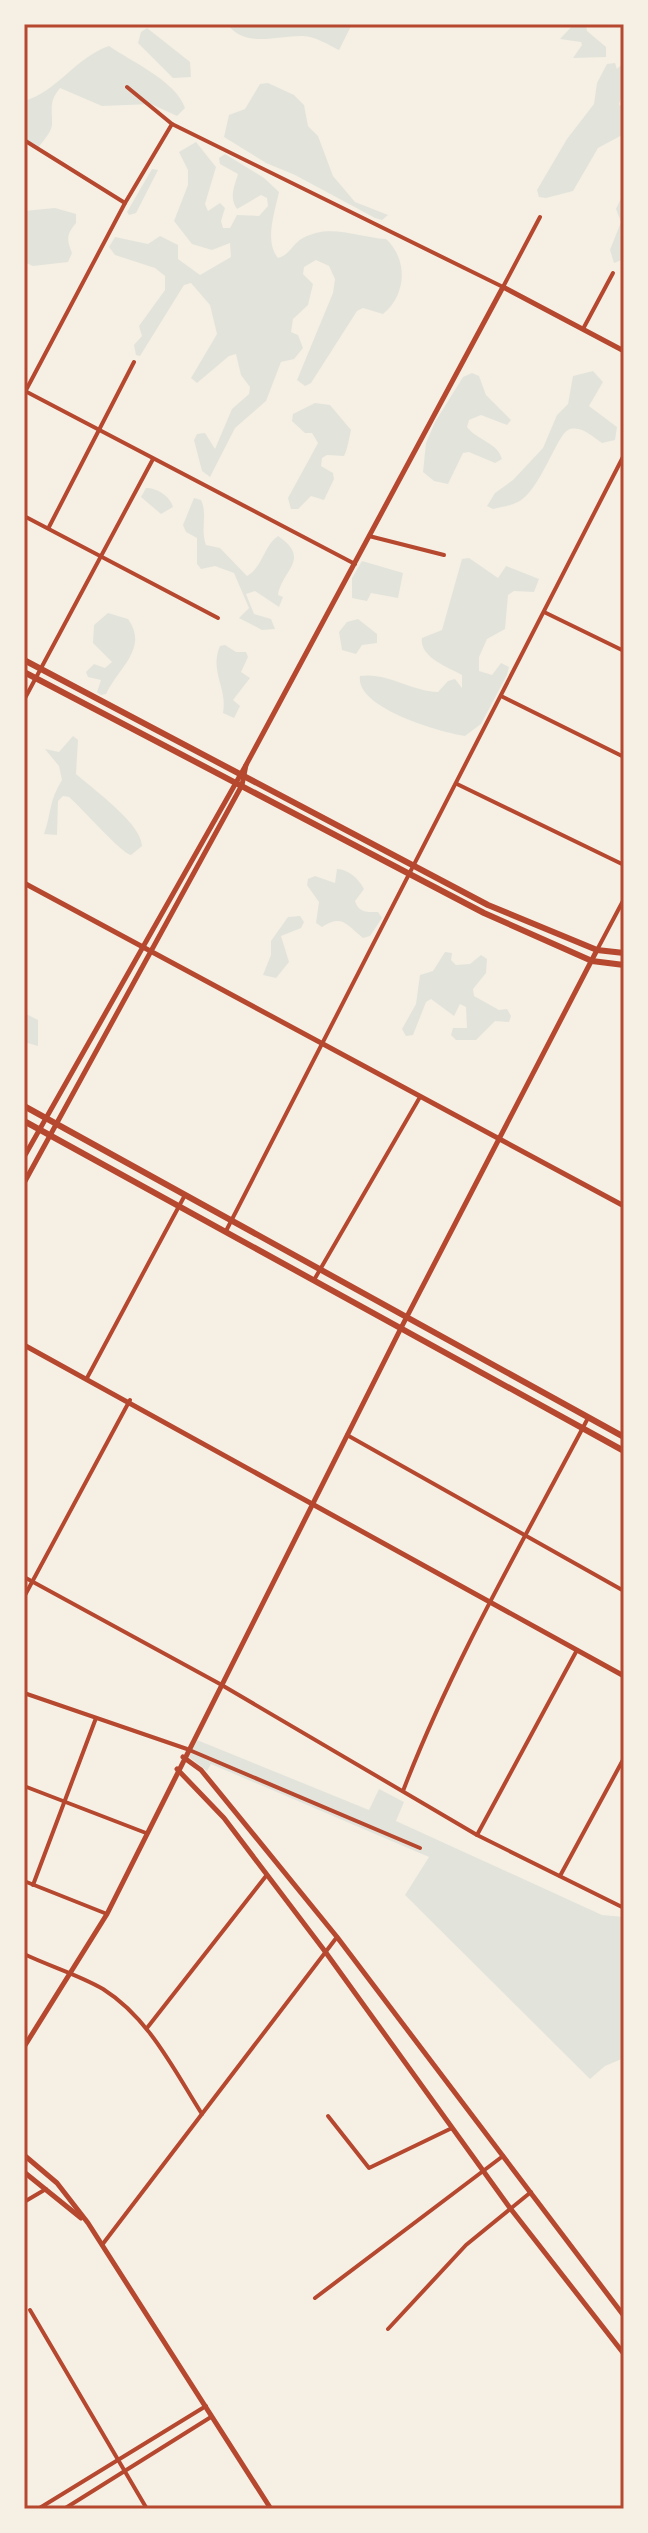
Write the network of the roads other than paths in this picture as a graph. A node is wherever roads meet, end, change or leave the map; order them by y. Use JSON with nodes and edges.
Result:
{"nodes":[{"id":1,"x":127,"y":87,"type":"dead end"},
{"id":2,"x":172,"y":124,"type":"junction"},
{"id":3,"x":24,"y":140,"type":"edge"},
{"id":4,"x":125,"y":203,"type":"junction"},
{"id":5,"x":540,"y":217,"type":"dead end"},
{"id":6,"x":613,"y":273,"type":"dead end"},
{"id":7,"x":503,"y":287,"type":"junction"},
{"id":8,"x":583,"y":329,"type":"junction"},
{"id":9,"x":624,"y":351,"type":"edge"},
{"id":10,"x":134,"y":362,"type":"dead end"},
{"id":11,"x":24,"y":392,"type":"edge"},
{"id":12,"x":98,"y":430,"type":"junction"},
{"id":13,"x":624,"y":455,"type":"edge"},
{"id":14,"x":153,"y":459,"type":"junction"},
{"id":15,"x":24,"y":516,"type":"edge"},
{"id":16,"x":49,"y":527,"type":"junction"},
{"id":17,"x":369,"y":536,"type":"junction"},
{"id":18,"x":444,"y":555,"type":"dead end"},
{"id":19,"x":102,"y":556,"type":"junction"},
{"id":20,"x":355,"y":564,"type":"junction"},
{"id":21,"x":544,"y":612,"type":"junction"},
{"id":22,"x":218,"y":618,"type":"dead end"},
{"id":23,"x":624,"y":651,"type":"edge"},
{"id":24,"x":24,"y":660,"type":"edge"},
{"id":25,"x":40,"y":669,"type":"junction"},
{"id":26,"x":24,"y":672,"type":"edge"},
{"id":27,"x":35,"y":678,"type":"junction"},
{"id":28,"x":501,"y":696,"type":"junction"},
{"id":29,"x":24,"y":700,"type":"edge"},
{"id":30,"x":140,"y":720,"type":"junction"},
{"id":31,"x":135,"y":730,"type":"junction"},
{"id":32,"x":624,"y":757,"type":"edge"},
{"id":33,"x":242,"y":774,"type":"junction"},
{"id":34,"x":234,"y":782,"type":"junction"},
{"id":35,"x":457,"y":784,"type":"junction"},
{"id":36,"x":242,"y":785,"type":"junction"},
{"id":37,"x":312,"y":811,"type":"junction"},
{"id":38,"x":307,"y":820,"type":"junction"},
{"id":39,"x":624,"y":865,"type":"edge"},
{"id":40,"x":415,"y":866,"type":"junction"},
{"id":41,"x":411,"y":874,"type":"junction"},
{"id":42,"x":180,"y":878,"type":"junction"},
{"id":43,"x":24,"y":883,"type":"edge"},
{"id":44,"x":189,"y":883,"type":"junction"},
{"id":45,"x":624,"y":899,"type":"edge"},
{"id":46,"x":488,"y":905,"type":"junction"},
{"id":47,"x":484,"y":913,"type":"junction"},
{"id":48,"x":141,"y":947,"type":"junction"},
{"id":49,"x":597,"y":950,"type":"junction"},
{"id":50,"x":151,"y":952,"type":"junction"},
{"id":51,"x":624,"y":953,"type":"edge"},
{"id":52,"x":592,"y":961,"type":"junction"},
{"id":53,"x":624,"y":965,"type":"edge"},
{"id":54,"x":97,"y":1025,"type":"junction"},
{"id":55,"x":107,"y":1032,"type":"junction"},
{"id":56,"x":324,"y":1045,"type":"junction"},
{"id":57,"x":420,"y":1097,"type":"junction"},
{"id":58,"x":24,"y":1106,"type":"edge"},
{"id":59,"x":45,"y":1117,"type":"junction"},
{"id":60,"x":24,"y":1121,"type":"edge"},
{"id":61,"x":57,"y":1123,"type":"junction"},
{"id":62,"x":39,"y":1130,"type":"junction"},
{"id":63,"x":49,"y":1136,"type":"junction"},
{"id":64,"x":499,"y":1139,"type":"junction"},
{"id":65,"x":24,"y":1157,"type":"edge"},
{"id":66,"x":24,"y":1183,"type":"edge"},
{"id":67,"x":185,"y":1195,"type":"junction"},
{"id":68,"x":180,"y":1206,"type":"junction"},
{"id":69,"x":624,"y":1206,"type":"edge"},
{"id":70,"x":232,"y":1220,"type":"junction"},
{"id":71,"x":226,"y":1231,"type":"junction"},
{"id":72,"x":320,"y":1270,"type":"junction"},
{"id":73,"x":314,"y":1280,"type":"junction"},
{"id":74,"x":406,"y":1317,"type":"junction"},
{"id":75,"x":401,"y":1328,"type":"junction"},
{"id":76,"x":24,"y":1345,"type":"edge"},
{"id":77,"x":87,"y":1378,"type":"junction"},
{"id":78,"x":521,"y":1380,"type":"junction"},
{"id":79,"x":515,"y":1390,"type":"junction"},
{"id":80,"x":130,"y":1400,"type":"junction"},
{"id":81,"x":588,"y":1418,"type":"junction"},
{"id":82,"x":583,"y":1428,"type":"junction"},
{"id":83,"x":347,"y":1435,"type":"junction"},
{"id":84,"x":624,"y":1437,"type":"edge"},
{"id":85,"x":624,"y":1451,"type":"edge"},
{"id":86,"x":312,"y":1503,"type":"junction"},
{"id":87,"x":525,"y":1536,"type":"junction"},
{"id":88,"x":24,"y":1577,"type":"edge"},
{"id":89,"x":32,"y":1581,"type":"junction"},
{"id":90,"x":624,"y":1591,"type":"edge"},
{"id":91,"x":24,"y":1597,"type":"edge"},
{"id":92,"x":491,"y":1599,"type":"junction"},
{"id":93,"x":578,"y":1649,"type":"junction"},
{"id":94,"x":624,"y":1676,"type":"edge"},
{"id":95,"x":220,"y":1684,"type":"junction"},
{"id":96,"x":24,"y":1693,"type":"edge"},
{"id":97,"x":96,"y":1718,"type":"junction"},
{"id":98,"x":187,"y":1749,"type":"junction"},
{"id":99,"x":183,"y":1757,"type":"junction"},
{"id":100,"x":624,"y":1758,"type":"edge"},
{"id":101,"x":177,"y":1769,"type":"junction"},
{"id":102,"x":24,"y":1786,"type":"edge"},
{"id":103,"x":403,"y":1791,"type":"junction"},
{"id":104,"x":66,"y":1802,"type":"junction"},
{"id":105,"x":146,"y":1833,"type":"junction"},
{"id":106,"x":254,"y":1835,"type":"junction"},
{"id":107,"x":477,"y":1835,"type":"junction"},
{"id":108,"x":243,"y":1844,"type":"junction"},
{"id":109,"x":420,"y":1848,"type":"dead end"},
{"id":110,"x":267,"y":1875,"type":"junction"},
{"id":111,"x":560,"y":1876,"type":"junction"},
{"id":112,"x":24,"y":1881,"type":"edge"},
{"id":113,"x":33,"y":1885,"type":"junction"},
{"id":114,"x":624,"y":1908,"type":"edge"},
{"id":115,"x":107,"y":1914,"type":"junction"},
{"id":116,"x":337,"y":1937,"type":"junction"},
{"id":117,"x":324,"y":1950,"type":"junction"},
{"id":118,"x":24,"y":1954,"type":"edge"},
{"id":119,"x":71,"y":1976,"type":"junction"},
{"id":120,"x":147,"y":2028,"type":"junction"},
{"id":121,"x":24,"y":2047,"type":"edge"},
{"id":122,"x":202,"y":2114,"type":"junction"},
{"id":123,"x":328,"y":2116,"type":"dead end"},
{"id":124,"x":452,"y":2128,"type":"junction"},
{"id":125,"x":24,"y":2155,"type":"edge"},
{"id":126,"x":503,"y":2156,"type":"junction"},
{"id":127,"x":483,"y":2171,"type":"junction"},
{"id":128,"x":24,"y":2172,"type":"edge"},
{"id":129,"x":46,"y":2189,"type":"junction"},
{"id":130,"x":531,"y":2192,"type":"junction"},
{"id":131,"x":24,"y":2202,"type":"edge"},
{"id":132,"x":510,"y":2208,"type":"junction"},
{"id":133,"x":88,"y":2223,"type":"junction"},
{"id":134,"x":102,"y":2245,"type":"junction"},
{"id":135,"x":315,"y":2298,"type":"dead end"},
{"id":136,"x":30,"y":2310,"type":"dead end"},
{"id":137,"x":624,"y":2316,"type":"edge"},
{"id":138,"x":388,"y":2329,"type":"dead end"},
{"id":139,"x":624,"y":2354,"type":"edge"},
{"id":140,"x":206,"y":2406,"type":"junction"},
{"id":141,"x":212,"y":2417,"type":"junction"},
{"id":142,"x":118,"y":2460,"type":"junction"},
{"id":143,"x":124,"y":2471,"type":"junction"},
{"id":144,"x":38,"y":2509,"type":"edge"},
{"id":145,"x":64,"y":2509,"type":"edge"},
{"id":146,"x":147,"y":2509,"type":"edge"},
{"id":147,"x":271,"y":2509,"type":"edge"}],
"edges":[{"from":1,"to":2,"type":"street"},
{"from":2,"to":4,"type":"street"},
{"from":2,"to":7,"type":"street"},
{"from":3,"to":4,"type":"street"},
{"from":4,"to":11,"type":"street"},
{"from":5,"to":7,"type":"street"},
{"from":6,"to":8,"type":"street"},
{"from":7,"to":8,"type":"street"},
{"from":7,"to":17,"type":"street"},
{"from":8,"to":9,"type":"street"},
{"from":10,"to":12,"type":"street"},
{"from":11,"to":12,"type":"street"},
{"from":12,"to":14,"type":"street"},
{"from":12,"to":16,"type":"street"},
{"from":13,"to":21,"type":"street"},
{"from":14,"to":19,"type":"street"},
{"from":14,"to":20,"type":"street"},
{"from":15,"to":16,"type":"street"},
{"from":16,"to":19,"type":"street"},
{"from":17,"to":18,"type":"street"},
{"from":17,"to":20,"type":"street"},
{"from":19,"to":22,"type":"street"},
{"from":19,"to":25,"type":"street"},
{"from":20,"to":33,"type":"street"},
{"from":21,"to":23,"type":"street"},
{"from":21,"to":28,"type":"street"},
{"from":24,"to":25,"type":"main road"},
{"from":25,"to":27,"type":"street"},
{"from":25,"to":30,"type":"main road"},
{"from":26,"to":27,"type":"main road"},
{"from":27,"to":29,"type":"street"},
{"from":27,"to":31,"type":"main road"},
{"from":28,"to":32,"type":"street"},
{"from":28,"to":35,"type":"street"},
{"from":30,"to":31,"type":"main road"},
{"from":30,"to":33,"type":"main road"},
{"from":31,"to":34,"type":"main road"},
{"from":33,"to":34,"type":"street"},
{"from":33,"to":36,"type":"street"},
{"from":33,"to":37,"type":"main road"},
{"from":34,"to":36,"type":"main road"},
{"from":34,"to":42,"type":"street"},
{"from":35,"to":39,"type":"street"},
{"from":35,"to":40,"type":"street"},
{"from":36,"to":38,"type":"main road"},
{"from":36,"to":44,"type":"street"},
{"from":37,"to":38,"type":"main road"},
{"from":37,"to":40,"type":"main road"},
{"from":38,"to":41,"type":"main road"},
{"from":40,"to":41,"type":"street"},
{"from":40,"to":46,"type":"main road"},
{"from":41,"to":47,"type":"main road"},
{"from":41,"to":56,"type":"street"},
{"from":42,"to":44,"type":"street"},
{"from":42,"to":48,"type":"street"},
{"from":43,"to":48,"type":"street"},
{"from":44,"to":50,"type":"street"},
{"from":45,"to":49,"type":"street"},
{"from":46,"to":47,"type":"main road"},
{"from":46,"to":49,"type":"main road"},
{"from":47,"to":52,"type":"main road"},
{"from":48,"to":50,"type":"street"},
{"from":48,"to":54,"type":"street"},
{"from":49,"to":51,"type":"main road"},
{"from":49,"to":52,"type":"street"},
{"from":50,"to":55,"type":"street"},
{"from":50,"to":56,"type":"street"},
{"from":52,"to":53,"type":"main road"},
{"from":52,"to":64,"type":"street"},
{"from":54,"to":55,"type":"street"},
{"from":54,"to":59,"type":"street"},
{"from":55,"to":61,"type":"street"},
{"from":56,"to":57,"type":"street"},
{"from":56,"to":70,"type":"street"},
{"from":57,"to":64,"type":"street"},
{"from":57,"to":72,"type":"street"},
{"from":58,"to":59,"type":"main road"},
{"from":59,"to":61,"type":"main road"},
{"from":59,"to":62,"type":"street"},
{"from":60,"to":62,"type":"main road"},
{"from":61,"to":63,"type":"street"},
{"from":61,"to":67,"type":"main road"},
{"from":62,"to":63,"type":"main road"},
{"from":62,"to":65,"type":"street"},
{"from":63,"to":66,"type":"street"},
{"from":63,"to":68,"type":"main road"},
{"from":64,"to":69,"type":"street"},
{"from":64,"to":74,"type":"street"},
{"from":67,"to":68,"type":"street"},
{"from":67,"to":70,"type":"main road"},
{"from":68,"to":71,"type":"main road"},
{"from":68,"to":77,"type":"street"},
{"from":70,"to":71,"type":"street"},
{"from":70,"to":72,"type":"main road"},
{"from":71,"to":73,"type":"main road"},
{"from":72,"to":73,"type":"street"},
{"from":72,"to":74,"type":"main road"},
{"from":73,"to":75,"type":"main road"},
{"from":74,"to":75,"type":"street"},
{"from":74,"to":78,"type":"main road"},
{"from":75,"to":79,"type":"main road"},
{"from":75,"to":83,"type":"street"},
{"from":76,"to":77,"type":"street"},
{"from":77,"to":80,"type":"street"},
{"from":78,"to":79,"type":"main road"},
{"from":78,"to":81,"type":"main road"},
{"from":79,"to":82,"type":"main road"},
{"from":80,"to":86,"type":"street"},
{"from":80,"to":89,"type":"street"},
{"from":81,"to":82,"type":"street"},
{"from":81,"to":84,"type":"main road"},
{"from":82,"to":85,"type":"main road"},
{"from":82,"to":87,"type":"street"},
{"from":83,"to":86,"type":"street"},
{"from":83,"to":87,"type":"street"},
{"from":86,"to":92,"type":"street"},
{"from":86,"to":95,"type":"street"},
{"from":87,"to":90,"type":"street"},
{"from":87,"to":92,"type":"street"},
{"from":88,"to":89,"type":"street"},
{"from":89,"to":91,"type":"street"},
{"from":89,"to":95,"type":"street"},
{"from":92,"to":93,"type":"street"},
{"from":92,"to":103,"type":"street"},
{"from":93,"to":94,"type":"street"},
{"from":93,"to":107,"type":"street"},
{"from":95,"to":98,"type":"street"},
{"from":95,"to":103,"type":"street"},
{"from":96,"to":97,"type":"street"},
{"from":97,"to":98,"type":"street"},
{"from":97,"to":104,"type":"street"},
{"from":98,"to":99,"type":"street"},
{"from":98,"to":109,"type":"street"},
{"from":99,"to":101,"type":"street"},
{"from":99,"to":106,"type":"street"},
{"from":100,"to":111,"type":"street"},
{"from":101,"to":105,"type":"street"},
{"from":101,"to":108,"type":"street"},
{"from":102,"to":104,"type":"street"},
{"from":103,"to":107,"type":"street"},
{"from":104,"to":105,"type":"street"},
{"from":104,"to":113,"type":"street"},
{"from":105,"to":115,"type":"street"},
{"from":106,"to":108,"type":"street"},
{"from":106,"to":116,"type":"street"},
{"from":107,"to":111,"type":"street"},
{"from":108,"to":110,"type":"street"},
{"from":110,"to":117,"type":"street"},
{"from":110,"to":120,"type":"street"},
{"from":111,"to":114,"type":"street"},
{"from":112,"to":113,"type":"street"},
{"from":113,"to":115,"type":"street"},
{"from":115,"to":119,"type":"street"},
{"from":116,"to":117,"type":"street"},
{"from":116,"to":126,"type":"street"},
{"from":117,"to":122,"type":"street"},
{"from":117,"to":124,"type":"street"},
{"from":118,"to":119,"type":"street"},
{"from":119,"to":120,"type":"street"},
{"from":119,"to":121,"type":"street"},
{"from":120,"to":122,"type":"street"},
{"from":122,"to":134,"type":"street"},
{"from":123,"to":124,"type":"street"},
{"from":124,"to":127,"type":"street"},
{"from":125,"to":133,"type":"street"},
{"from":126,"to":127,"type":"street"},
{"from":126,"to":130,"type":"street"},
{"from":127,"to":132,"type":"street"},
{"from":127,"to":135,"type":"street"},
{"from":128,"to":129,"type":"street"},
{"from":129,"to":131,"type":"street"},
{"from":129,"to":133,"type":"street"},
{"from":130,"to":132,"type":"street"},
{"from":130,"to":137,"type":"street"},
{"from":132,"to":138,"type":"street"},
{"from":132,"to":139,"type":"street"},
{"from":133,"to":134,"type":"street"},
{"from":134,"to":140,"type":"street"},
{"from":136,"to":142,"type":"street"},
{"from":140,"to":141,"type":"street"},
{"from":140,"to":142,"type":"street"},
{"from":141,"to":143,"type":"street"},
{"from":141,"to":147,"type":"street"},
{"from":142,"to":143,"type":"street"},
{"from":142,"to":144,"type":"street"},
{"from":143,"to":145,"type":"street"},
{"from":143,"to":146,"type":"street"}]}
